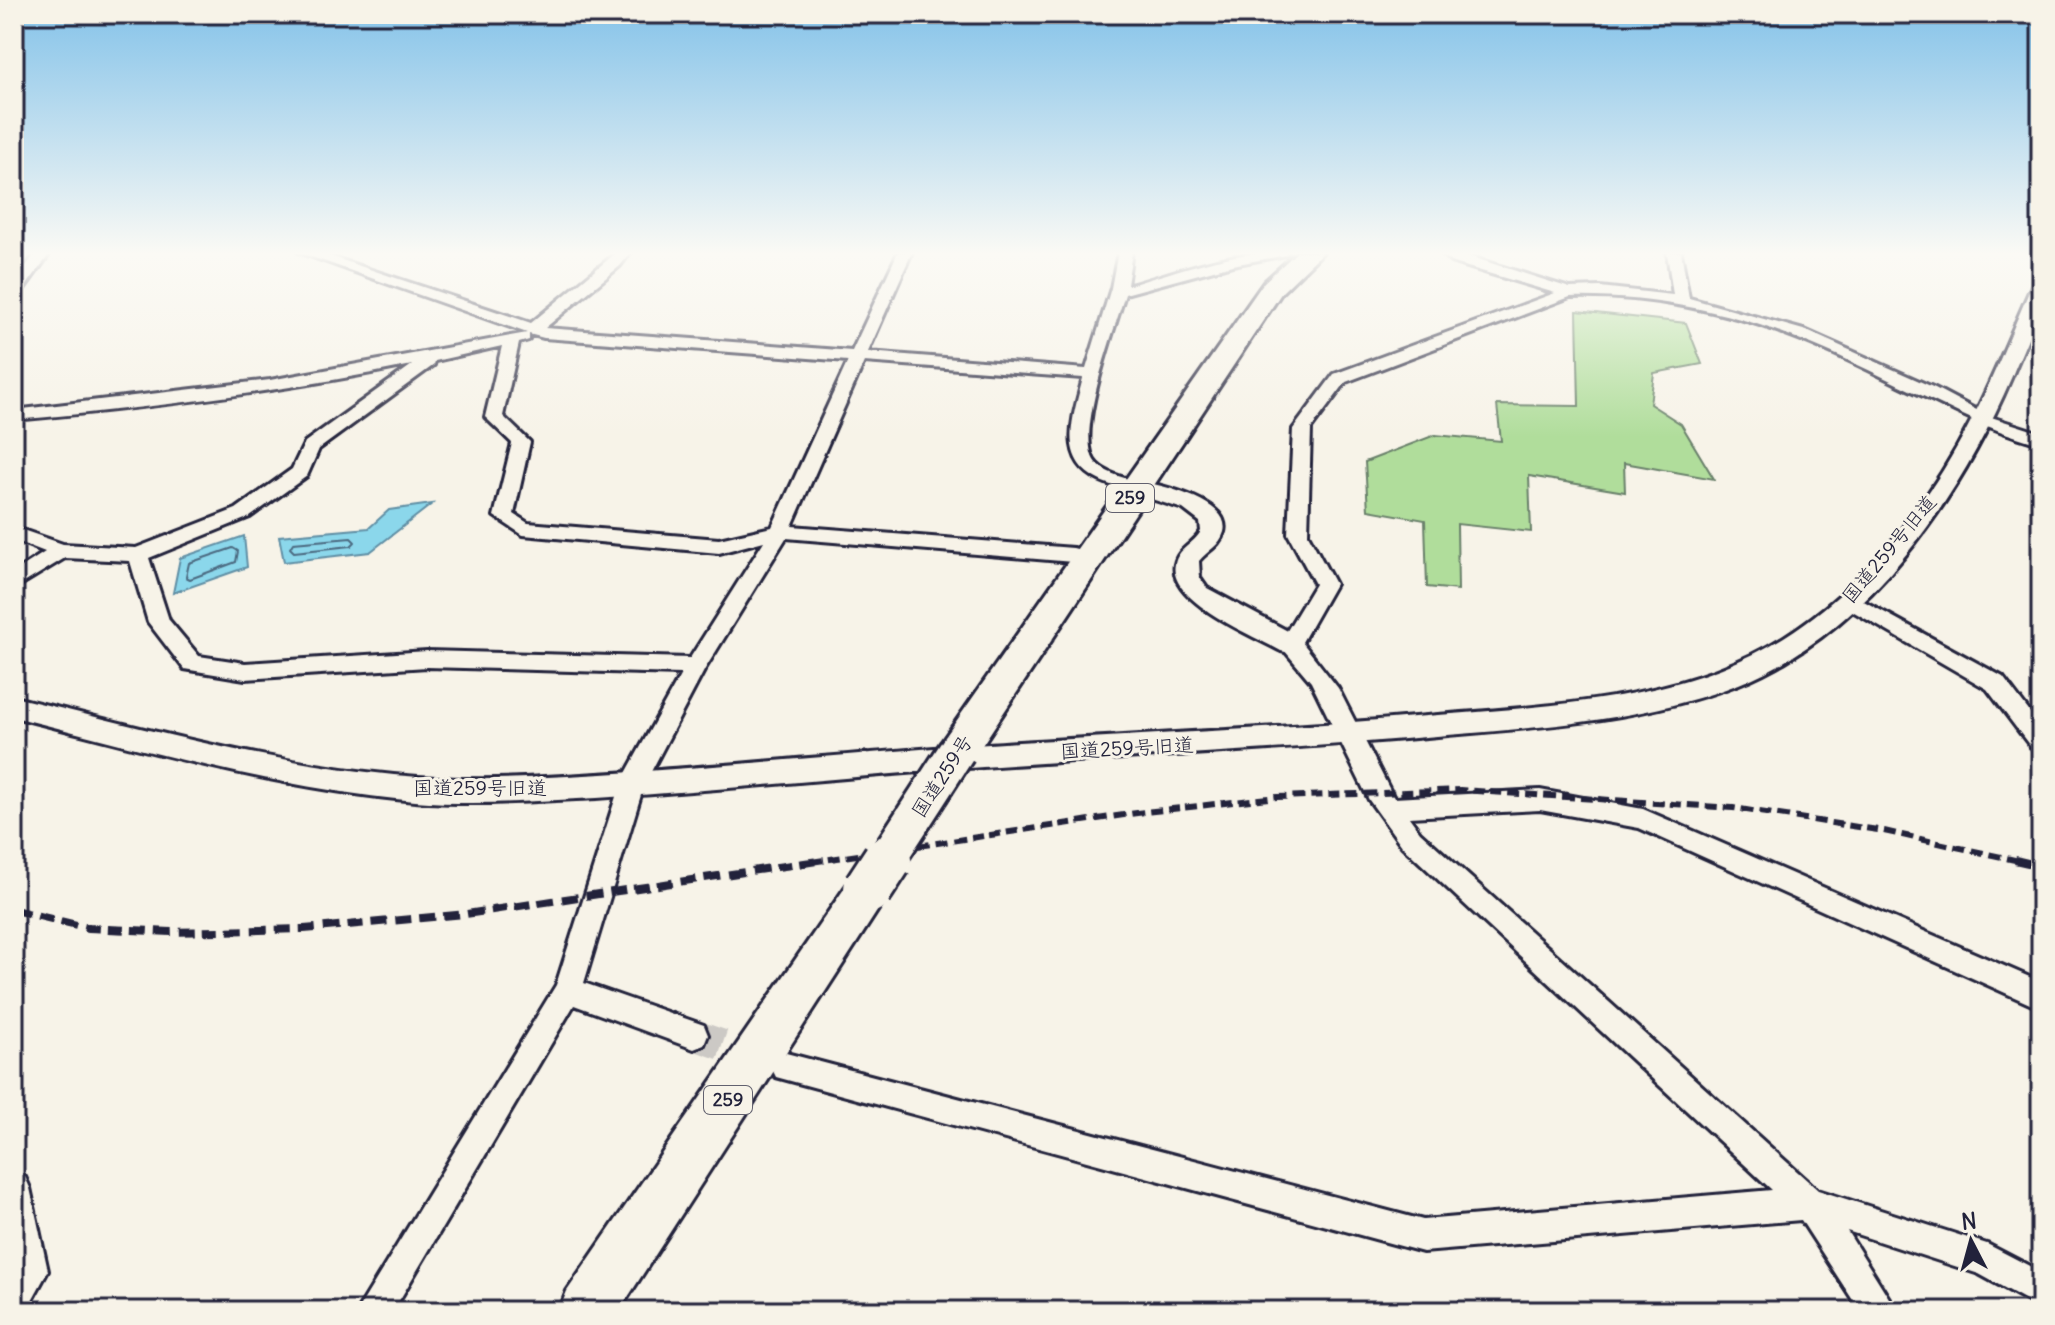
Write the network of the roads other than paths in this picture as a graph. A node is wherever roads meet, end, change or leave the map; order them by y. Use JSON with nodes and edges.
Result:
{"nodes":[{"id":1,"x":488,"y":314,"type":"edge"},
{"id":2,"x":558,"y":314,"type":"edge"},
{"id":3,"x":877,"y":314,"type":"edge"},
{"id":4,"x":1111,"y":314,"type":"edge"},
{"id":5,"x":1255,"y":314,"type":"edge"},
{"id":6,"x":1512,"y":314,"type":"edge"},
{"id":7,"x":1728,"y":314,"type":"edge"},
{"id":8,"x":2028,"y":314,"type":"edge"},
{"id":9,"x":539,"y":331,"type":"junction"},
{"id":10,"x":512,"y":340,"type":"junction"},
{"id":11,"x":859,"y":354,"type":"junction"},
{"id":12,"x":434,"y":358,"type":"junction"},
{"id":13,"x":1091,"y":374,"type":"junction"},
{"id":14,"x":14,"y":415,"type":"edge"},
{"id":15,"x":1982,"y":420,"type":"junction"},
{"id":16,"x":2041,"y":439,"type":"edge"},
{"id":17,"x":1137,"y":487,"type":"junction"},
{"id":18,"x":780,"y":531,"type":"junction"},
{"id":19,"x":14,"y":533,"type":"edge"},
{"id":20,"x":61,"y":551,"type":"junction"},
{"id":21,"x":138,"y":555,"type":"junction"},
{"id":22,"x":1090,"y":559,"type":"junction"},
{"id":23,"x":14,"y":582,"type":"edge"},
{"id":24,"x":1849,"y":600,"type":"junction"},
{"id":25,"x":1290,"y":644,"type":"junction"},
{"id":26,"x":696,"y":666,"type":"junction"},
{"id":27,"x":14,"y":707,"type":"edge"},
{"id":28,"x":1348,"y":735,"type":"junction"},
{"id":29,"x":2041,"y":744,"type":"edge"},
{"id":30,"x":632,"y":784,"type":"junction"},
{"id":31,"x":1388,"y":808,"type":"junction"},
{"id":32,"x":568,"y":990,"type":"junction"},
{"id":33,"x":2041,"y":996,"type":"edge"},
{"id":34,"x":694,"y":1035,"type":"tunnel mouth"},
{"id":35,"x":786,"y":1067,"type":"tunnel mouth"},
{"id":36,"x":14,"y":1188,"type":"edge"},
{"id":37,"x":1809,"y":1203,"type":"junction"},
{"id":38,"x":2041,"y":1291,"type":"edge"},
{"id":39,"x":14,"y":1299,"type":"edge"},
{"id":40,"x":374,"y":1311,"type":"edge"},
{"id":41,"x":587,"y":1311,"type":"edge"},
{"id":42,"x":1880,"y":1311,"type":"edge"}],
"edges":[{"from":1,"to":9,"type":"street"},
{"from":2,"to":9,"type":"street"},
{"from":3,"to":11,"type":"street"},
{"from":4,"to":13,"type":"street"},
{"from":5,"to":17,"type":"highway","name":"国道259号","number":"259"},
{"from":6,"to":25,"type":"street"},
{"from":7,"to":15,"type":"street"},
{"from":8,"to":15,"type":"street","name":"国道259号旧道"},
{"from":9,"to":10,"type":"street"},
{"from":9,"to":11,"type":"street"},
{"from":10,"to":12,"type":"street"},
{"from":10,"to":18,"type":"street"},
{"from":11,"to":13,"type":"street"},
{"from":11,"to":18,"type":"street"},
{"from":12,"to":14,"type":"street"},
{"from":12,"to":21,"type":"street"},
{"from":13,"to":17,"type":"street"},
{"from":15,"to":16,"type":"street"},
{"from":15,"to":24,"type":"street","name":"国道259号旧道"},
{"from":17,"to":22,"type":"highway","name":"国道259号","number":"259"},
{"from":17,"to":25,"type":"street"},
{"from":18,"to":22,"type":"street"},
{"from":18,"to":26,"type":"street"},
{"from":19,"to":20,"type":"street"},
{"from":20,"to":21,"type":"street"},
{"from":20,"to":23,"type":"street"},
{"from":21,"to":26,"type":"street"},
{"from":22,"to":41,"type":"highway","name":"国道259号","number":"259","bridge":true},
{"from":24,"to":28,"type":"street","name":"国道259号旧道"},
{"from":24,"to":29,"type":"street"},
{"from":25,"to":28,"type":"street"},
{"from":26,"to":30,"type":"street"},
{"from":27,"to":30,"type":"street","name":"国道259号旧道"},
{"from":28,"to":30,"type":"street","name":"国道259号旧道"},
{"from":28,"to":31,"type":"street"},
{"from":30,"to":32,"type":"street"},
{"from":31,"to":33,"type":"street"},
{"from":31,"to":37,"type":"street"},
{"from":32,"to":34,"type":"street"},
{"from":32,"to":40,"type":"street"},
{"from":35,"to":37,"type":"street"},
{"from":36,"to":39,"type":"street"},
{"from":37,"to":38,"type":"street"},
{"from":37,"to":42,"type":"street"}]}
